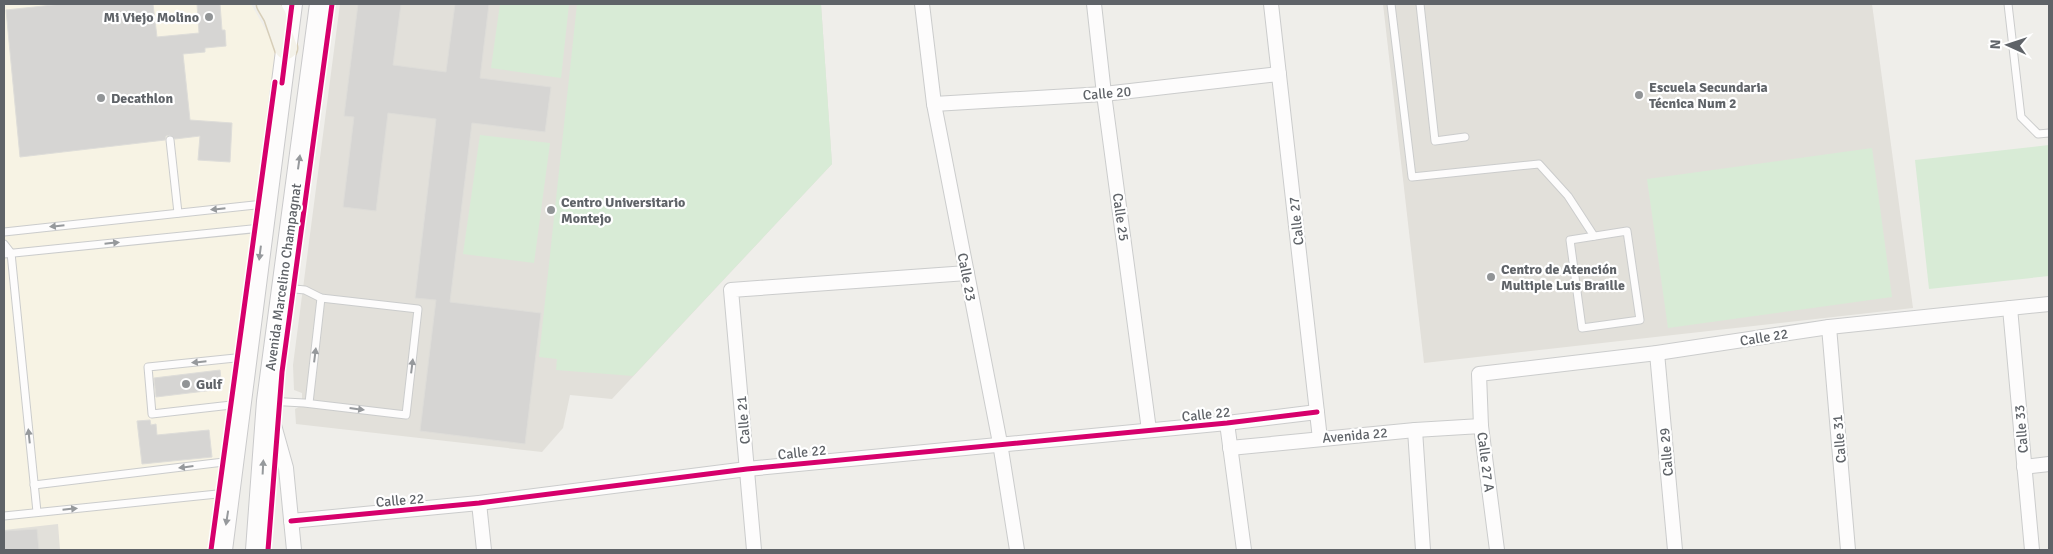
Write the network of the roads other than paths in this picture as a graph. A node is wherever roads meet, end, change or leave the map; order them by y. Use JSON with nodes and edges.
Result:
{"nodes":[{"id":1,"x":268,"y":4,"type":"edge"},
{"id":2,"x":292,"y":4,"type":"edge"},
{"id":3,"x":320,"y":4,"type":"edge"},
{"id":4,"x":922,"y":4,"type":"edge"},
{"id":5,"x":1094,"y":4,"type":"edge"},
{"id":6,"x":1271,"y":4,"type":"edge"},
{"id":7,"x":1391,"y":4,"type":"edge"},
{"id":8,"x":1420,"y":4,"type":"edge"},
{"id":9,"x":2008,"y":4,"type":"edge"},
{"id":10,"x":286,"y":48,"type":"junction"},
{"id":11,"x":1279,"y":74,"type":"junction"},
{"id":12,"x":1104,"y":94,"type":"junction"},
{"id":13,"x":934,"y":104,"type":"junction"},
{"id":14,"x":2049,"y":133,"type":"edge"},
{"id":15,"x":1465,"y":137,"type":"dead end"},
{"id":16,"x":170,"y":140,"type":"dead end"},
{"id":17,"x":267,"y":203,"type":"junction"},
{"id":18,"x":178,"y":213,"type":"junction"},
{"id":19,"x":263,"y":228,"type":"junction"},
{"id":20,"x":4,"y":232,"type":"edge"},
{"id":21,"x":1594,"y":236,"type":"junction"},
{"id":22,"x":4,"y":244,"type":"edge"},
{"id":23,"x":7,"y":253,"type":"edge"},
{"id":24,"x":967,"y":273,"type":"junction"},
{"id":25,"x":281,"y":287,"type":"junction"},
{"id":26,"x":321,"y":298,"type":"junction"},
{"id":27,"x":2049,"y":304,"type":"edge"},
{"id":28,"x":2010,"y":308,"type":"junction"},
{"id":29,"x":1829,"y":327,"type":"junction"},
{"id":30,"x":1657,"y":353,"type":"junction"},
{"id":31,"x":247,"y":357,"type":"junction"},
{"id":32,"x":1478,"y":374,"type":"joint"},
{"id":33,"x":242,"y":402,"type":"junction"},
{"id":34,"x":267,"y":402,"type":"junction"},
{"id":35,"x":306,"y":403,"type":"junction"},
{"id":36,"x":1317,"y":412,"type":"junction"},
{"id":37,"x":1227,"y":423,"type":"junction"},
{"id":38,"x":1481,"y":426,"type":"junction"},
{"id":39,"x":1149,"y":430,"type":"junction"},
{"id":40,"x":1416,"y":430,"type":"junction"},
{"id":41,"x":1320,"y":439,"type":"junction"},
{"id":42,"x":1000,"y":443,"type":"junction"},
{"id":43,"x":1230,"y":448,"type":"junction"},
{"id":44,"x":235,"y":461,"type":"junction"},
{"id":45,"x":2049,"y":464,"type":"edge"},
{"id":46,"x":2024,"y":467,"type":"junction"},
{"id":47,"x":748,"y":469,"type":"junction"},
{"id":48,"x":34,"y":485,"type":"junction"},
{"id":49,"x":231,"y":493,"type":"junction"},
{"id":50,"x":261,"y":498,"type":"junction"},
{"id":51,"x":479,"y":503,"type":"junction"},
{"id":52,"x":37,"y":512,"type":"junction"},
{"id":53,"x":4,"y":516,"type":"edge"},
{"id":54,"x":291,"y":521,"type":"junction"},
{"id":55,"x":222,"y":550,"type":"edge"},
{"id":56,"x":256,"y":550,"type":"edge"},
{"id":57,"x":294,"y":550,"type":"edge"},
{"id":58,"x":484,"y":550,"type":"edge"},
{"id":59,"x":754,"y":550,"type":"edge"},
{"id":60,"x":1017,"y":550,"type":"edge"},
{"id":61,"x":1244,"y":550,"type":"edge"},
{"id":62,"x":1424,"y":550,"type":"edge"},
{"id":63,"x":1497,"y":550,"type":"edge"},
{"id":64,"x":1675,"y":550,"type":"edge"},
{"id":65,"x":1848,"y":550,"type":"edge"},
{"id":66,"x":2032,"y":550,"type":"edge"}],
"edges":[{"from":1,"to":10,"type":"main road"},
{"from":2,"to":10,"type":"main road","name":"Avenida Marcelino Champagnat"},
{"from":25,"to":3,"type":"main road","name":"Avenida Marcelino Champagnat","one_way":true},
{"from":4,"to":13,"type":"street","name":"Calle 23"},
{"from":5,"to":12,"type":"street","name":"Calle 25"},
{"from":6,"to":11,"type":"street","name":"Calle 27"},
{"from":7,"to":21,"type":"lane"},
{"from":8,"to":15,"type":"lane"},
{"from":9,"to":14,"type":"lane"},
{"from":10,"to":17,"type":"main road","name":"Avenida Marcelino Champagnat"},
{"from":11,"to":12,"type":"street","name":"Calle 20"},
{"from":11,"to":36,"type":"street","name":"Calle 27"},
{"from":12,"to":13,"type":"street","name":"Calle 20"},
{"from":12,"to":39,"type":"street","name":"Calle 25"},
{"from":13,"to":24,"type":"street","name":"Calle 23"},
{"from":16,"to":18,"type":"lane"},
{"from":17,"to":18,"type":"lane","one_way":true},
{"from":17,"to":19,"type":"main road","name":"Avenida Marcelino Champagnat"},
{"from":18,"to":20,"type":"lane","one_way":true},
{"from":23,"to":19,"type":"lane","one_way":true},
{"from":19,"to":31,"type":"main road","name":"Avenida Marcelino Champagnat","one_way":true},
{"from":21,"to":21,"type":"lane"},
{"from":22,"to":23,"type":"lane"},
{"from":48,"to":23,"type":"lane","one_way":true},
{"from":24,"to":42,"type":"street","name":"Calle 23"},
{"from":24,"to":47,"type":"street","name":"Calle 21"},
{"from":25,"to":26,"type":"lane"},
{"from":25,"to":34,"type":"main road","name":"Avenida Marcelino Champagnat"},
{"from":35,"to":26,"type":"lane","one_way":true},
{"from":35,"to":26,"type":"lane","one_way":true},
{"from":27,"to":28,"type":"street","name":"Calle 22"},
{"from":28,"to":29,"type":"street","name":"Calle 22"},
{"from":28,"to":46,"type":"street","name":"Calle 33"},
{"from":29,"to":30,"type":"street","name":"Calle 22"},
{"from":29,"to":65,"type":"street","name":"Calle 31"},
{"from":30,"to":32,"type":"street","name":"Calle 22"},
{"from":30,"to":64,"type":"street","name":"Calle 29"},
{"from":31,"to":33,"type":"main road","name":"Avenida Marcelino Champagnat"},
{"from":31,"to":33,"type":"lane","one_way":true},
{"from":32,"to":38,"type":"street","name":"Calle 27 A"},
{"from":33,"to":34,"type":"main road"},
{"from":33,"to":44,"type":"main road","name":"Avenida Marcelino Champagnat"},
{"from":34,"to":35,"type":"lane"},
{"from":50,"to":34,"type":"main road","name":"Avenida Marcelino Champagnat","one_way":true},
{"from":34,"to":54,"type":"street"},
{"from":36,"to":37,"type":"street","name":"Calle 22"},
{"from":36,"to":41,"type":"street","name":"Calle 27"},
{"from":37,"to":39,"type":"street","name":"Calle 22"},
{"from":37,"to":43,"type":"street"},
{"from":38,"to":40,"type":"street","name":"Avenida 22"},
{"from":38,"to":63,"type":"street","name":"Calle 27 A"},
{"from":39,"to":42,"type":"street","name":"Calle 22"},
{"from":40,"to":41,"type":"street","name":"Avenida 22"},
{"from":40,"to":62,"type":"street"},
{"from":41,"to":43,"type":"street","name":"Avenida 22"},
{"from":42,"to":47,"type":"street","name":"Calle 22"},
{"from":42,"to":60,"type":"street","name":"Calle 23"},
{"from":43,"to":61,"type":"street"},
{"from":44,"to":48,"type":"lane","one_way":true},
{"from":44,"to":49,"type":"main road","name":"Avenida Marcelino Champagnat"},
{"from":45,"to":46,"type":"street"},
{"from":46,"to":66,"type":"street","name":"Calle 33"},
{"from":47,"to":51,"type":"street","name":"Calle 22"},
{"from":47,"to":59,"type":"street","name":"Calle 21"},
{"from":48,"to":52,"type":"lane"},
{"from":49,"to":50,"type":"main road"},
{"from":52,"to":49,"type":"lane","one_way":true},
{"from":49,"to":55,"type":"main road","name":"Avenida Marcelino Champagnat","one_way":true},
{"from":50,"to":56,"type":"main road","name":"Avenida Marcelino Champagnat"},
{"from":51,"to":54,"type":"street","name":"Calle 22"},
{"from":51,"to":58,"type":"street"},
{"from":52,"to":53,"type":"lane"},
{"from":54,"to":57,"type":"street"}]}
